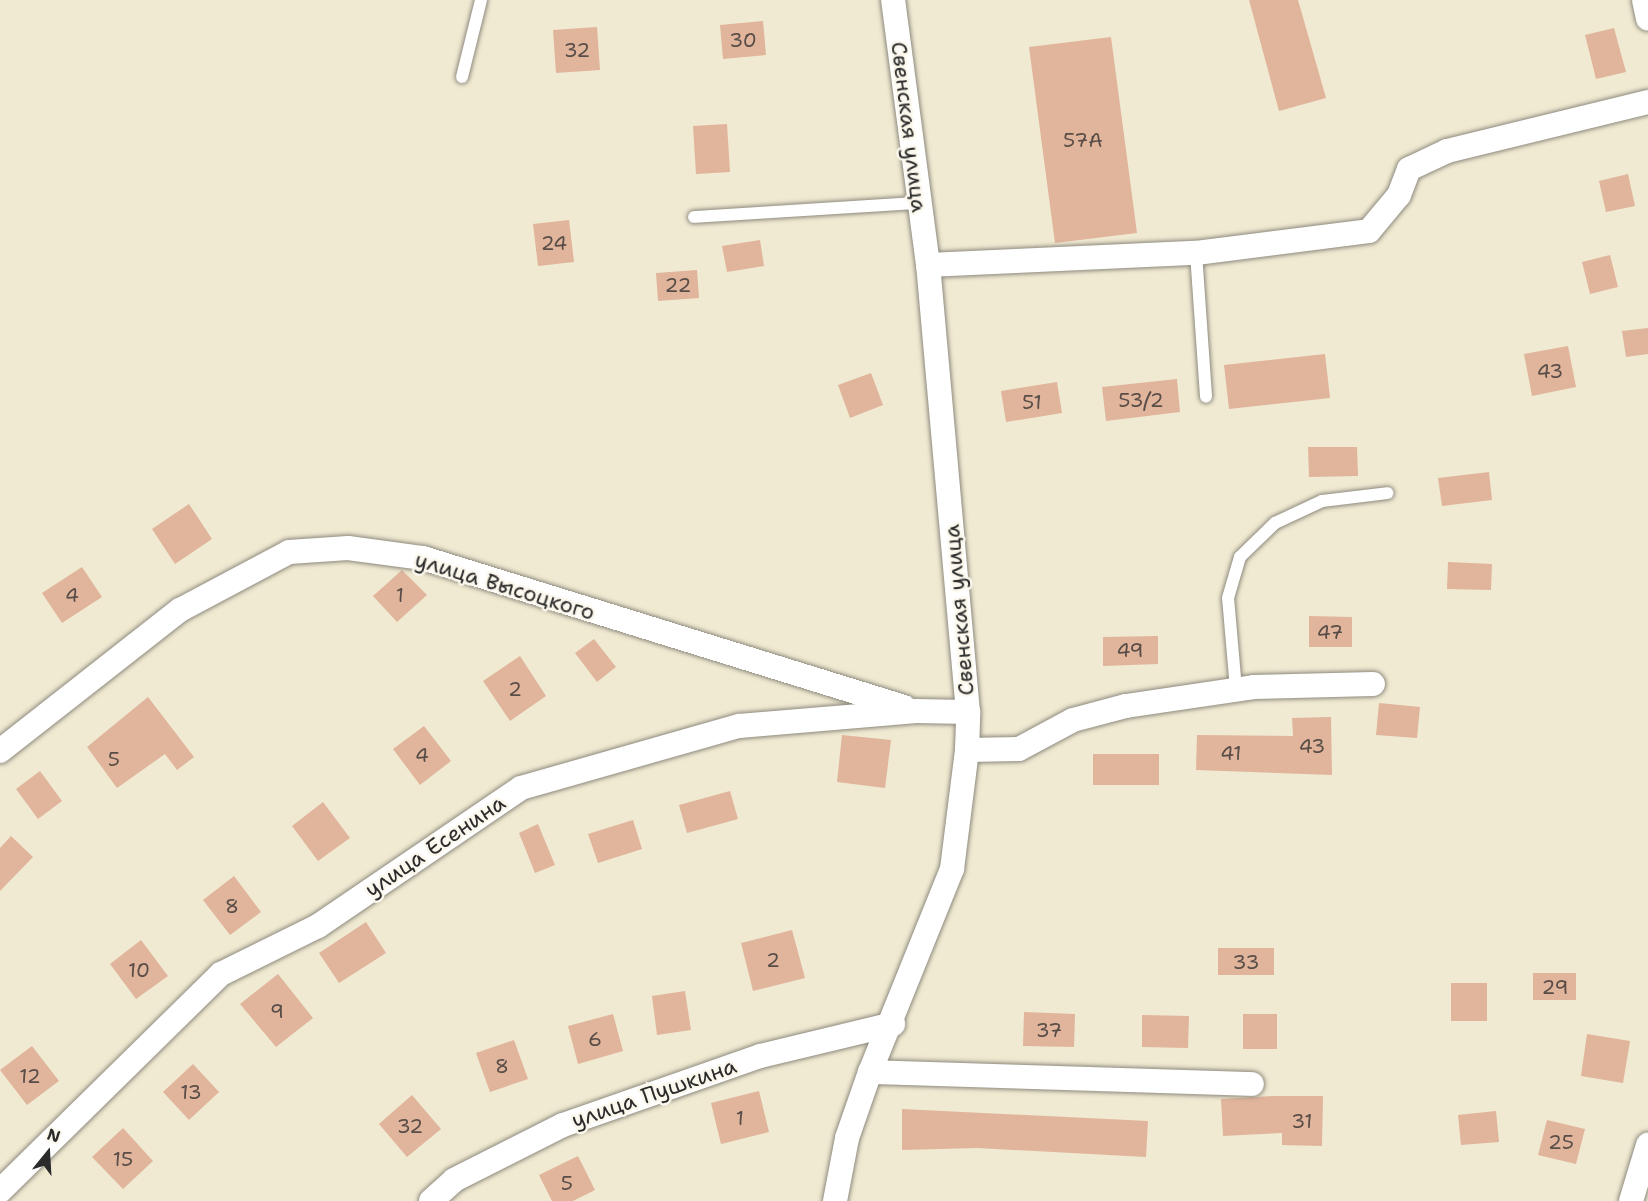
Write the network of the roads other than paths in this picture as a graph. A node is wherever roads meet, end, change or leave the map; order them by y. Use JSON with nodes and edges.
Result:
{"nodes":[{"id":1,"x":481,"y":0,"type":"edge"},
{"id":2,"x":893,"y":0,"type":"edge"},
{"id":3,"x":1644,"y":0,"type":"edge"},
{"id":4,"x":1648,"y":19,"type":"edge"},
{"id":5,"x":462,"y":77,"type":"dead end"},
{"id":6,"x":1648,"y":102,"type":"edge"},
{"id":7,"x":918,"y":203,"type":"junction"},
{"id":8,"x":694,"y":217,"type":"dead end"},
{"id":9,"x":1196,"y":253,"type":"junction"},
{"id":10,"x":928,"y":265,"type":"junction"},
{"id":11,"x":1206,"y":397,"type":"dead end"},
{"id":12,"x":1388,"y":493,"type":"dead end"},
{"id":13,"x":1373,"y":684,"type":"dead end"},
{"id":14,"x":1236,"y":689,"type":"junction"},
{"id":15,"x":916,"y":711,"type":"junction"},
{"id":16,"x":968,"y":712,"type":"junction"},
{"id":17,"x":967,"y":750,"type":"junction"},
{"id":18,"x":0,"y":751,"type":"edge"},
{"id":19,"x":893,"y":1024,"type":"junction"},
{"id":20,"x":870,"y":1072,"type":"junction"},
{"id":21,"x":1252,"y":1084,"type":"dead end"},
{"id":22,"x":1648,"y":1145,"type":"edge"},
{"id":23,"x":0,"y":1191,"type":"edge"},
{"id":24,"x":431,"y":1201,"type":"edge"},
{"id":25,"x":835,"y":1201,"type":"edge"},
{"id":26,"x":1631,"y":1201,"type":"edge"}],
"edges":[{"from":1,"to":5,"type":"lane"},
{"from":2,"to":7,"type":"street","name":"Свенская улица"},
{"from":3,"to":4,"type":"street"},
{"from":6,"to":9,"type":"street"},
{"from":7,"to":8,"type":"lane"},
{"from":7,"to":10,"type":"street","name":"Свенская улица"},
{"from":9,"to":10,"type":"street"},
{"from":9,"to":11,"type":"lane"},
{"from":10,"to":16,"type":"street","name":"Свенская улица"},
{"from":12,"to":14,"type":"lane"},
{"from":13,"to":14,"type":"street"},
{"from":14,"to":17,"type":"street"},
{"from":15,"to":16,"type":"street","name":"улица Есенина"},
{"from":15,"to":18,"type":"street","name":"улица Высоцкого"},
{"from":15,"to":23,"type":"street","name":"улица Есенина"},
{"from":16,"to":17,"type":"street","name":"Свенская улица"},
{"from":17,"to":19,"type":"street","name":"Свенская улица"},
{"from":19,"to":20,"type":"street","name":"Свенская улица"},
{"from":19,"to":24,"type":"street","name":"улица Пушкина"},
{"from":20,"to":21,"type":"street"},
{"from":20,"to":25,"type":"street","name":"Свенская улица"},
{"from":22,"to":26,"type":"street"}]}
